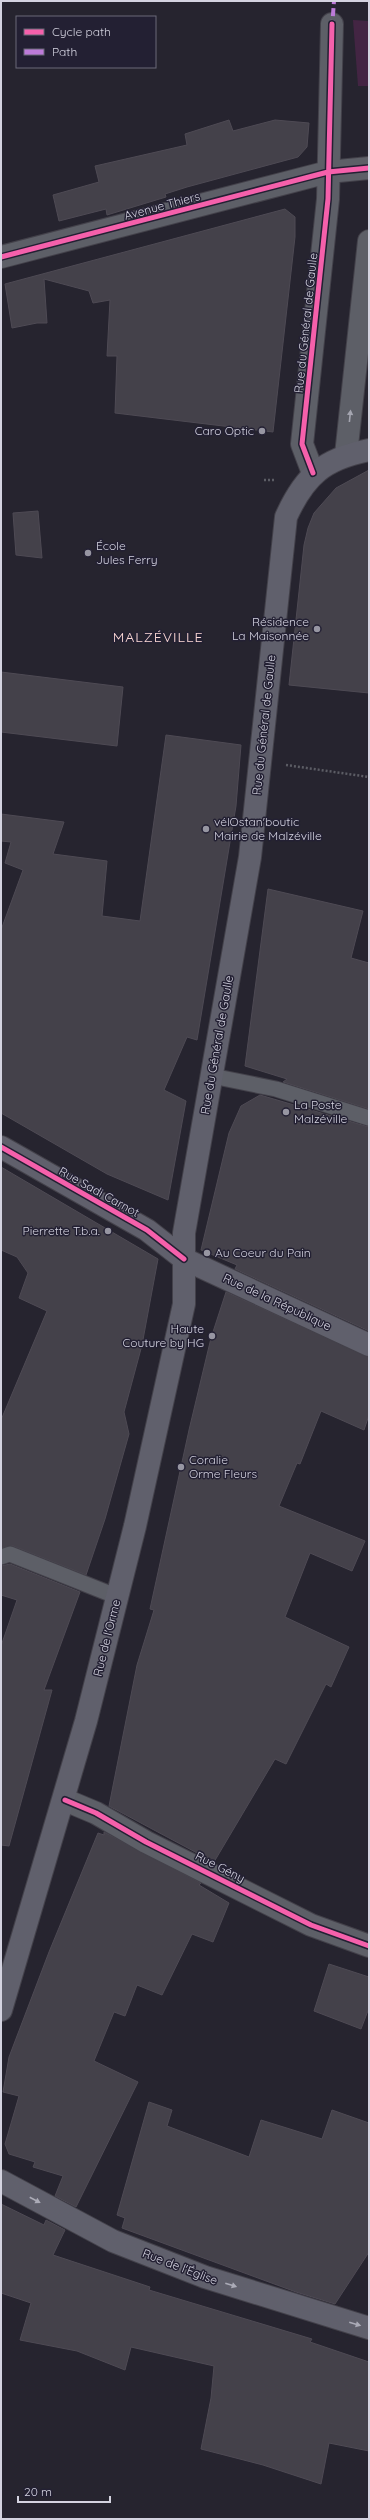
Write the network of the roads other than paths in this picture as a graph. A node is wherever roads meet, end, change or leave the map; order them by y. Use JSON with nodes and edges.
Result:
{"nodes":[{"id":1,"x":332,"y":24,"type":"dead end"},
{"id":2,"x":369,"y":168,"type":"edge"},
{"id":3,"x":328,"y":172,"type":"junction"},
{"id":4,"x":369,"y":241,"type":"edge"},
{"id":5,"x":1,"y":257,"type":"edge"},
{"id":6,"x":369,"y":450,"type":"edge"},
{"id":7,"x":346,"y":455,"type":"junction"},
{"id":8,"x":313,"y":473,"type":"junction"},
{"id":9,"x":212,"y":1076,"type":"junction"},
{"id":10,"x":369,"y":1118,"type":"edge"},
{"id":11,"x":1,"y":1147,"type":"edge"},
{"id":12,"x":184,"y":1259,"type":"junction"},
{"id":13,"x":369,"y":1345,"type":"edge"},
{"id":14,"x":1,"y":1557,"type":"edge"},
{"id":15,"x":118,"y":1597,"type":"junction"},
{"id":16,"x":64,"y":1800,"type":"junction"},
{"id":17,"x":369,"y":1946,"type":"edge"},
{"id":18,"x":1,"y":2010,"type":"edge"},
{"id":19,"x":1,"y":2181,"type":"edge"},
{"id":20,"x":369,"y":2328,"type":"edge"}],
"edges":[{"from":1,"to":3,"type":"street","name":"Rue du Général de Gaulle"},
{"from":2,"to":3,"type":"street","name":"Avenue Thiers"},
{"from":3,"to":5,"type":"street","name":"Avenue Thiers"},
{"from":3,"to":8,"type":"street","name":"Rue du Général de Gaulle"},
{"from":7,"to":4,"type":"street","one_way":true},
{"from":6,"to":7,"type":"main road"},
{"from":7,"to":8,"type":"main road"},
{"from":8,"to":9,"type":"main road","name":"Rue du Général de Gaulle"},
{"from":9,"to":10,"type":"lane"},
{"from":9,"to":12,"type":"main road","name":"Rue du Général de Gaulle"},
{"from":11,"to":12,"type":"main road","name":"Rue Sadi Carnot"},
{"from":12,"to":13,"type":"main road","name":"Rue de la République"},
{"from":12,"to":15,"type":"main road","name":"Rue de l'Orme"},
{"from":14,"to":15,"type":"lane"},
{"from":15,"to":16,"type":"main road","name":"Rue de l'Orme"},
{"from":16,"to":17,"type":"street","name":"Rue Gény"},
{"from":16,"to":18,"type":"main road","name":"Rue de l'Orme"},
{"from":19,"to":20,"type":"main road","name":"Rue de l'Église","one_way":true}]}
